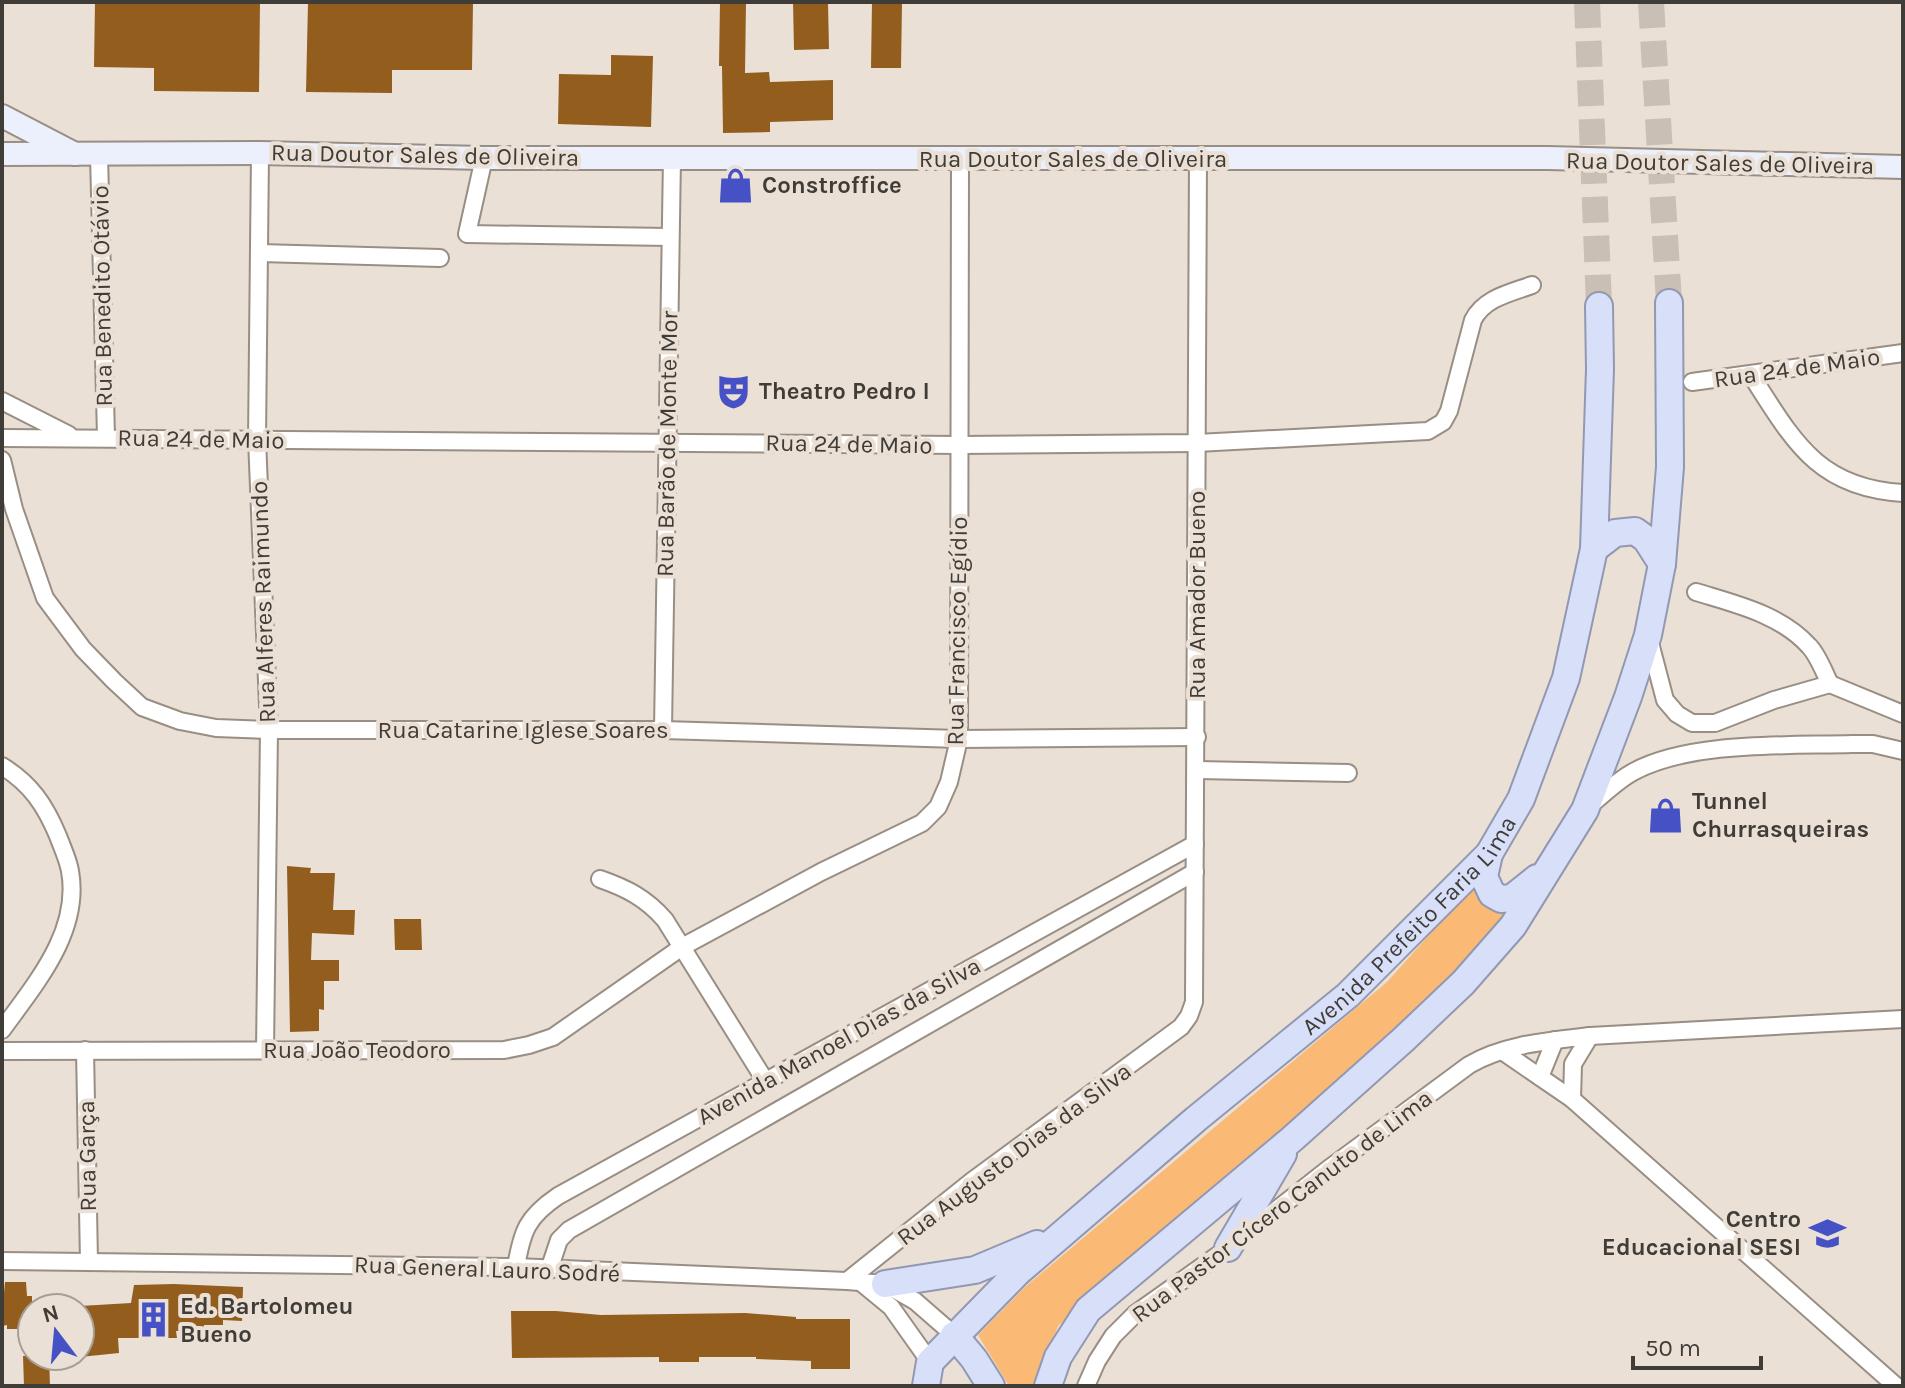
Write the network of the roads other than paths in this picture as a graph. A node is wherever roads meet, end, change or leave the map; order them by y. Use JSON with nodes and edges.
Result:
{"nodes":[{"id":1,"x":2,"y":116,"type":"edge"},
{"id":2,"x":260,"y":153,"type":"junction"},
{"id":3,"x":2,"y":154,"type":"edge"},
{"id":4,"x":76,"y":155,"type":"junction"},
{"id":5,"x":99,"y":155,"type":"junction"},
{"id":6,"x":672,"y":157,"type":"junction"},
{"id":7,"x":484,"y":158,"type":"junction"},
{"id":8,"x":960,"y":158,"type":"junction"},
{"id":9,"x":1198,"y":160,"type":"junction"},
{"id":10,"x":1903,"y":167,"type":"edge"},
{"id":11,"x":669,"y":237,"type":"junction"},
{"id":12,"x":260,"y":253,"type":"junction"},
{"id":13,"x":440,"y":258,"type":"dead end"},
{"id":14,"x":1532,"y":285,"type":"dead end"},
{"id":15,"x":1669,"y":303,"type":"tunnel mouth"},
{"id":16,"x":1599,"y":306,"type":"tunnel mouth"},
{"id":17,"x":1903,"y":353,"type":"edge"},
{"id":18,"x":1751,"y":375,"type":"junction"},
{"id":19,"x":1692,"y":382,"type":"dead end"},
{"id":20,"x":2,"y":401,"type":"edge"},
{"id":21,"x":106,"y":437,"type":"junction"},
{"id":22,"x":2,"y":438,"type":"edge"},
{"id":23,"x":74,"y":438,"type":"junction"},
{"id":24,"x":257,"y":439,"type":"junction"},
{"id":25,"x":668,"y":442,"type":"junction"},
{"id":26,"x":1197,"y":443,"type":"junction"},
{"id":27,"x":960,"y":445,"type":"junction"},
{"id":28,"x":2,"y":460,"type":"edge"},
{"id":29,"x":1903,"y":493,"type":"edge"},
{"id":30,"x":1594,"y":549,"type":"junction"},
{"id":31,"x":1662,"y":564,"type":"junction"},
{"id":32,"x":1696,"y":592,"type":"dead end"},
{"id":33,"x":1648,"y":635,"type":"junction"},
{"id":34,"x":1830,"y":684,"type":"junction"},
{"id":35,"x":1903,"y":714,"type":"edge"},
{"id":36,"x":269,"y":730,"type":"junction"},
{"id":37,"x":663,"y":730,"type":"junction"},
{"id":38,"x":1197,"y":737,"type":"junction"},
{"id":39,"x":959,"y":739,"type":"junction"},
{"id":40,"x":1903,"y":751,"type":"edge"},
{"id":41,"x":2,"y":766,"type":"edge"},
{"id":42,"x":1197,"y":770,"type":"junction"},
{"id":43,"x":1348,"y":773,"type":"dead end"},
{"id":44,"x":1585,"y":810,"type":"junction"},
{"id":45,"x":1195,"y":844,"type":"junction"},
{"id":46,"x":1489,"y":854,"type":"junction"},
{"id":47,"x":1163,"y":862,"type":"junction"},
{"id":48,"x":1550,"y":867,"type":"junction"},
{"id":49,"x":1195,"y":872,"type":"junction"},
{"id":50,"x":600,"y":879,"type":"dead end"},
{"id":51,"x":1177,"y":884,"type":"junction"},
{"id":52,"x":682,"y":947,"type":"junction"},
{"id":53,"x":1903,"y":1019,"type":"edge"},
{"id":54,"x":1181,"y":1027,"type":"joint"},
{"id":55,"x":2,"y":1030,"type":"edge"},
{"id":56,"x":1590,"y":1036,"type":"junction"},
{"id":57,"x":1555,"y":1040,"type":"junction"},
{"id":58,"x":85,"y":1050,"type":"junction"},
{"id":59,"x":265,"y":1050,"type":"junction"},
{"id":60,"x":2,"y":1051,"type":"edge"},
{"id":61,"x":1502,"y":1051,"type":"junction"},
{"id":62,"x":1540,"y":1077,"type":"junction"},
{"id":63,"x":766,"y":1082,"type":"junction"},
{"id":64,"x":1572,"y":1099,"type":"junction"},
{"id":65,"x":1292,"y":1139,"type":"junction"},
{"id":66,"x":1059,"y":1234,"type":"junction"},
{"id":67,"x":1228,"y":1248,"type":"junction"},
{"id":68,"x":2,"y":1261,"type":"edge"},
{"id":69,"x":89,"y":1262,"type":"junction"},
{"id":70,"x":516,"y":1267,"type":"junction"},
{"id":71,"x":549,"y":1270,"type":"junction"},
{"id":72,"x":864,"y":1283,"type":"junction"},
{"id":73,"x":954,"y":1335,"type":"junction"},
{"id":74,"x":928,"y":1374,"type":"edge"},
{"id":75,"x":991,"y":1386,"type":"edge"},
{"id":76,"x":1048,"y":1386,"type":"edge"},
{"id":77,"x":1086,"y":1386,"type":"edge"},
{"id":78,"x":1896,"y":1386,"type":"edge"}],
"edges":[{"from":1,"to":4,"type":"main road"},
{"from":2,"to":5,"type":"main road","name":"Rua Doutor Sales de Oliveira"},
{"from":2,"to":7,"type":"main road","name":"Rua Doutor Sales de Oliveira"},
{"from":2,"to":12,"type":"street","name":"Rua Alferes Raimundo"},
{"from":3,"to":4,"type":"main road","name":"Rua Doutor Sales de Oliveira"},
{"from":4,"to":5,"type":"main road","name":"Rua Doutor Sales de Oliveira"},
{"from":5,"to":21,"type":"street","name":"Rua Benedito Otávio"},
{"from":6,"to":7,"type":"main road","name":"Rua Doutor Sales de Oliveira"},
{"from":6,"to":8,"type":"main road","name":"Rua Doutor Sales de Oliveira"},
{"from":6,"to":11,"type":"street","name":"Rua Barão de Monte Mor"},
{"from":7,"to":11,"type":"street"},
{"from":8,"to":9,"type":"main road","name":"Rua Doutor Sales de Oliveira"},
{"from":8,"to":27,"type":"street","name":"Rua Francisco Egídio"},
{"from":9,"to":10,"type":"main road","name":"Rua Doutor Sales de Oliveira"},
{"from":9,"to":26,"type":"street","name":"Rua Amador Bueno"},
{"from":11,"to":25,"type":"street","name":"Rua Barão de Monte Mor"},
{"from":12,"to":13,"type":"street"},
{"from":12,"to":24,"type":"street","name":"Rua Alferes Raimundo"},
{"from":14,"to":26,"type":"street","name":"Rua 24 de Maio"},
{"from":15,"to":31,"type":"main road"},
{"from":16,"to":30,"type":"main road","name":"Avenida Prefeito Faria Lima"},
{"from":17,"to":18,"type":"street","name":"Rua 24 de Maio"},
{"from":18,"to":19,"type":"street","name":"Rua 24 de Maio"},
{"from":18,"to":29,"type":"street"},
{"from":20,"to":23,"type":"street","name":"Rua 24 de Maio"},
{"from":21,"to":23,"type":"street","name":"Rua 24 de Maio"},
{"from":21,"to":24,"type":"street","name":"Rua 24 de Maio"},
{"from":22,"to":23,"type":"street","name":"Rua 24 de Maio"},
{"from":24,"to":25,"type":"street","name":"Rua 24 de Maio"},
{"from":24,"to":36,"type":"street","name":"Rua Alferes Raimundo"},
{"from":25,"to":27,"type":"street","name":"Rua 24 de Maio"},
{"from":25,"to":37,"type":"street","name":"Rua Barão de Monte Mor"},
{"from":26,"to":27,"type":"street","name":"Rua 24 de Maio"},
{"from":26,"to":38,"type":"street","name":"Rua Amador Bueno"},
{"from":27,"to":39,"type":"street","name":"Rua Francisco Egídio"},
{"from":28,"to":36,"type":"street","name":"Rua Catarine Iglese Soares"},
{"from":30,"to":31,"type":"main road"},
{"from":30,"to":46,"type":"main road","name":"Avenida Prefeito Faria Lima"},
{"from":31,"to":33,"type":"main road"},
{"from":32,"to":34,"type":"street"},
{"from":33,"to":34,"type":"street"},
{"from":33,"to":44,"type":"main road"},
{"from":34,"to":35,"type":"street"},
{"from":36,"to":37,"type":"street","name":"Rua Catarine Iglese Soares"},
{"from":36,"to":59,"type":"street","name":"Rua Alferes Raimundo"},
{"from":37,"to":39,"type":"street","name":"Rua Catarine Iglese Soares"},
{"from":38,"to":39,"type":"street","name":"Rua Catarine Iglese Soares"},
{"from":38,"to":42,"type":"street","name":"Rua Amador Bueno"},
{"from":39,"to":52,"type":"street","name":"Rua Francisco Egídio"},
{"from":40,"to":44,"type":"street"},
{"from":41,"to":55,"type":"street"},
{"from":42,"to":43,"type":"street"},
{"from":42,"to":45,"type":"street","name":"Rua Amador Bueno"},
{"from":44,"to":48,"type":"main road"},
{"from":45,"to":47,"type":"street","name":"Avenida Manoel Dias da Silva"},
{"from":45,"to":49,"type":"street","name":"Rua Amador Bueno"},
{"from":46,"to":48,"type":"main road"},
{"from":46,"to":66,"type":"main road","name":"Avenida Prefeito Faria Lima"},
{"from":47,"to":51,"type":"street"},
{"from":47,"to":63,"type":"street","name":"Avenida Manoel Dias da Silva"},
{"from":48,"to":65,"type":"main road"},
{"from":49,"to":51,"type":"street","name":"Avenida Manoel Dias da Silva"},
{"from":49,"to":54,"type":"street","name":"Rua Amador Bueno"},
{"from":50,"to":52,"type":"street"},
{"from":51,"to":71,"type":"street","name":"Avenida Manoel Dias da Silva"},
{"from":52,"to":59,"type":"street","name":"Rua João Teodoro"},
{"from":52,"to":63,"type":"street"},
{"from":53,"to":56,"type":"street","name":"Rua Pastor Cícero Canuto de Lima"},
{"from":54,"to":72,"type":"street","name":"Rua Augusto Dias da Silva"},
{"from":56,"to":57,"type":"street","name":"Rua Pastor Cícero Canuto de Lima"},
{"from":56,"to":64,"type":"street"},
{"from":57,"to":61,"type":"street","name":"Rua Pastor Cícero Canuto de Lima"},
{"from":57,"to":62,"type":"street"},
{"from":58,"to":59,"type":"street","name":"Rua João Teodoro"},
{"from":58,"to":60,"type":"street","name":"Rua João Teodoro"},
{"from":58,"to":69,"type":"street","name":"Rua Garça"},
{"from":61,"to":62,"type":"street"},
{"from":61,"to":67,"type":"street","name":"Rua Pastor Cícero Canuto de Lima"},
{"from":62,"to":64,"type":"street"},
{"from":63,"to":70,"type":"street","name":"Avenida Manoel Dias da Silva"},
{"from":64,"to":78,"type":"street"},
{"from":65,"to":67,"type":"main road"},
{"from":65,"to":76,"type":"main road"},
{"from":66,"to":72,"type":"main road"},
{"from":66,"to":73,"type":"main road","name":"Avenida Prefeito Faria Lima"},
{"from":67,"to":77,"type":"street","name":"Rua Pastor Cícero Canuto de Lima"},
{"from":68,"to":69,"type":"street","name":"Rua General Lauro Sodré"},
{"from":69,"to":70,"type":"street","name":"Rua General Lauro Sodré"},
{"from":70,"to":71,"type":"street","name":"Rua General Lauro Sodré"},
{"from":71,"to":72,"type":"street","name":"Rua General Lauro Sodré"},
{"from":72,"to":73,"type":"street","name":"Rua General Lauro Sodré"},
{"from":72,"to":74,"type":"street"},
{"from":73,"to":74,"type":"main road","name":"Avenida Prefeito Faria Lima"},
{"from":73,"to":75,"type":"main road"}]}
